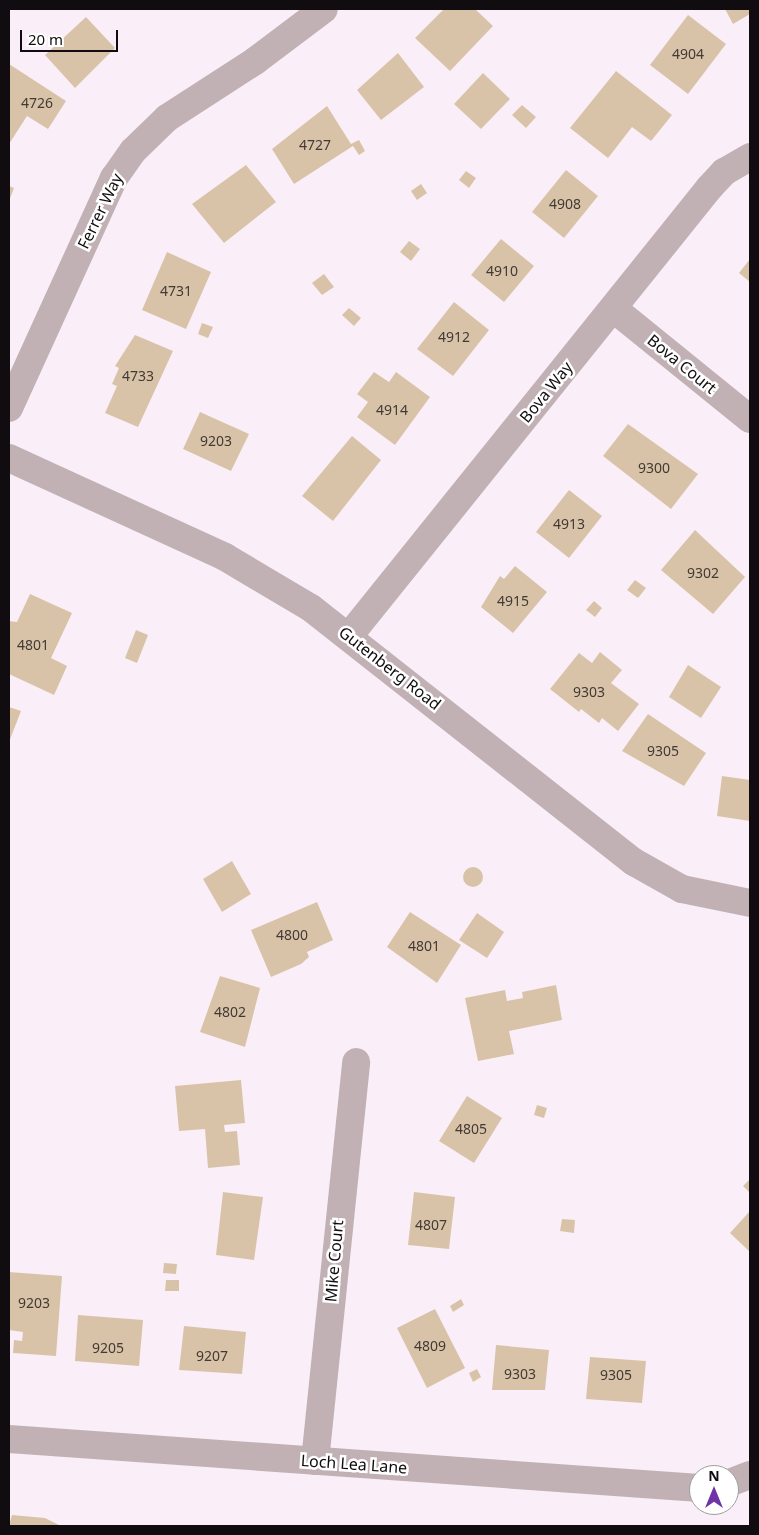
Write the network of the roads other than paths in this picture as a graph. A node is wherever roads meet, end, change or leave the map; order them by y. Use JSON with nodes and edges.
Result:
{"nodes":[{"id":1,"x":324,"y":9,"type":"edge"},
{"id":2,"x":750,"y":157,"type":"edge"},
{"id":3,"x":614,"y":309,"type":"junction"},
{"id":4,"x":9,"y":408,"type":"edge"},
{"id":5,"x":750,"y":419,"type":"edge"},
{"id":6,"x":9,"y":458,"type":"edge"},
{"id":7,"x":349,"y":636,"type":"junction"},
{"id":8,"x":750,"y":903,"type":"edge"},
{"id":9,"x":356,"y":1062,"type":"dead end"},
{"id":10,"x":9,"y":1439,"type":"edge"},
{"id":11,"x":315,"y":1461,"type":"junction"},
{"id":12,"x":689,"y":1487,"type":"edge"}],
"edges":[{"from":1,"to":4,"type":"street","name":"Ferrer Way"},
{"from":2,"to":3,"type":"street","name":"Bova Way"},
{"from":3,"to":5,"type":"street","name":"Bova Court"},
{"from":3,"to":7,"type":"street","name":"Bova Way"},
{"from":6,"to":7,"type":"street","name":"Gutenberg Road"},
{"from":7,"to":8,"type":"street","name":"Gutenberg Road"},
{"from":9,"to":11,"type":"street","name":"Mike Court"},
{"from":10,"to":11,"type":"street","name":"Loch Lea Lane"},
{"from":11,"to":12,"type":"street","name":"Loch Lea Lane"}]}
